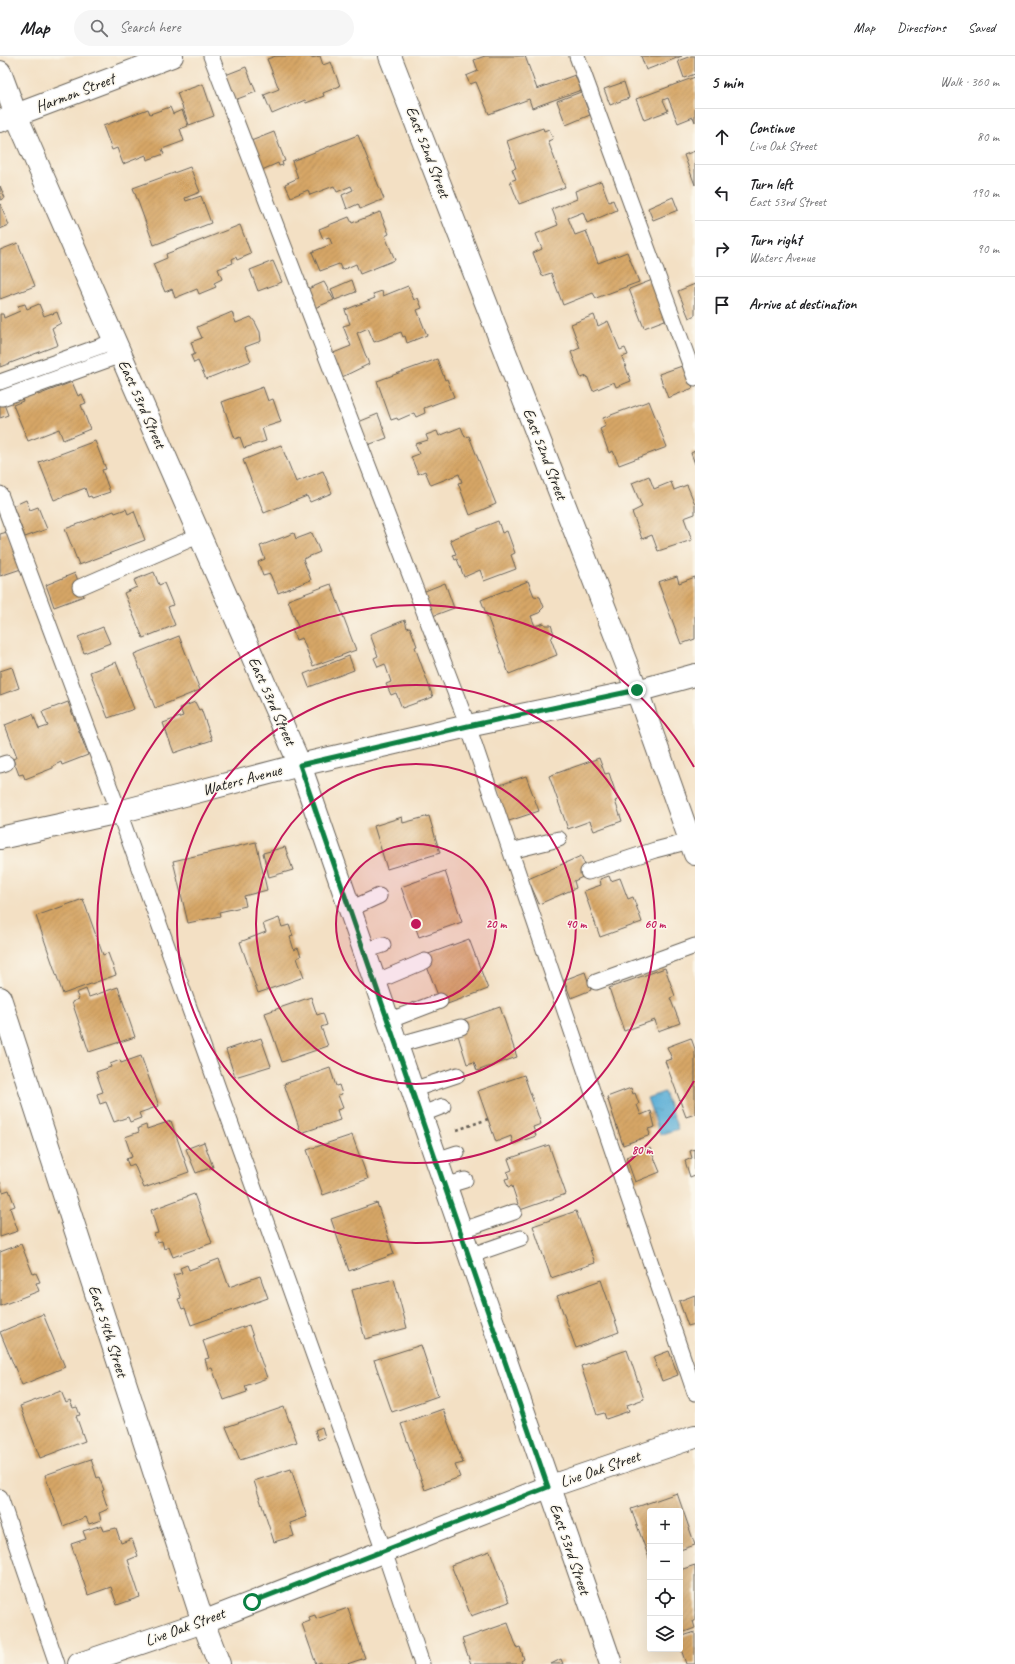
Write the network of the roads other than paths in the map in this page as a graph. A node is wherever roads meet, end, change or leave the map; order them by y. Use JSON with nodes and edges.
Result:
{"nodes":[{"id":1,"x":172,"y":56,"type":"edge"},
{"id":2,"x":211,"y":56,"type":"edge"},
{"id":3,"x":390,"y":56,"type":"edge"},
{"id":4,"x":577,"y":56,"type":"edge"},
{"id":5,"x":0,"y":72,"type":"edge"},
{"id":6,"x":8,"y":118,"type":"edge"},
{"id":7,"x":118,"y":348,"type":"junction"},
{"id":8,"x":695,"y":378,"type":"edge"},
{"id":9,"x":0,"y":382,"type":"edge"},
{"id":10,"x":2,"y":398,"type":"dead end"},
{"id":11,"x":0,"y":494,"type":"edge"},
{"id":12,"x":200,"y":535,"type":"junction"},
{"id":13,"x":80,"y":587,"type":"dead end"},
{"id":14,"x":695,"y":675,"type":"edge"},
{"id":15,"x":637,"y":690,"type":"junction"},
{"id":16,"x":468,"y":726,"type":"junction"},
{"id":17,"x":300,"y":765,"type":"junction"},
{"id":18,"x":119,"y":812,"type":"junction"},
{"id":19,"x":0,"y":838,"type":"edge"},
{"id":20,"x":559,"y":839,"type":"dead end"},
{"id":21,"x":693,"y":848,"type":"edge"},
{"id":22,"x":511,"y":852,"type":"junction"},
{"id":23,"x":588,"y":872,"type":"dead end"},
{"id":24,"x":379,"y":896,"type":"dead end"},
{"id":25,"x":350,"y":909,"type":"junction"},
{"id":26,"x":695,"y":946,"type":"edge"},
{"id":27,"x":425,"y":961,"type":"dead end"},
{"id":28,"x":375,"y":982,"type":"junction"},
{"id":29,"x":596,"y":982,"type":"dead end"},
{"id":30,"x":0,"y":998,"type":"edge"},
{"id":31,"x":440,"y":1001,"type":"dead end"},
{"id":32,"x":388,"y":1021,"type":"junction"},
{"id":33,"x":461,"y":1027,"type":"dead end"},
{"id":34,"x":397,"y":1045,"type":"junction"},
{"id":35,"x":457,"y":1075,"type":"dead end"},
{"id":36,"x":412,"y":1090,"type":"junction"},
{"id":37,"x":443,"y":1106,"type":"dead end"},
{"id":38,"x":420,"y":1115,"type":"junction"},
{"id":39,"x":457,"y":1153,"type":"dead end"},
{"id":40,"x":436,"y":1160,"type":"junction"},
{"id":41,"x":465,"y":1180,"type":"dead end"},
{"id":42,"x":445,"y":1186,"type":"junction"},
{"id":43,"x":514,"y":1212,"type":"dead end"},
{"id":44,"x":460,"y":1231,"type":"junction"},
{"id":45,"x":521,"y":1238,"type":"dead end"},
{"id":46,"x":469,"y":1256,"type":"junction"},
{"id":47,"x":695,"y":1393,"type":"edge"},
{"id":48,"x":695,"y":1436,"type":"edge"},
{"id":49,"x":548,"y":1487,"type":"junction"},
{"id":50,"x":0,"y":1497,"type":"edge"},
{"id":51,"x":384,"y":1551,"type":"junction"},
{"id":52,"x":203,"y":1622,"type":"junction"},
{"id":53,"x":57,"y":1664,"type":"edge"},
{"id":54,"x":79,"y":1664,"type":"edge"},
{"id":55,"x":219,"y":1664,"type":"edge"},
{"id":56,"x":422,"y":1664,"type":"edge"},
{"id":57,"x":611,"y":1664,"type":"edge"}],
"edges":[{"from":1,"to":6,"type":"street","name":"Harmon Street"},
{"from":2,"to":16,"type":"lane"},
{"from":3,"to":15,"type":"street","name":"East 52nd Street"},
{"from":4,"to":8,"type":"lane"},
{"from":5,"to":6,"type":"street","name":"East 53rd Street"},
{"from":6,"to":7,"type":"street","name":"East 53rd Street"},
{"from":7,"to":9,"type":"lane"},
{"from":7,"to":10,"type":"lane"},
{"from":7,"to":12,"type":"street","name":"East 53rd Street"},
{"from":11,"to":18,"type":"lane"},
{"from":12,"to":13,"type":"lane"},
{"from":12,"to":17,"type":"street","name":"East 53rd Street"},
{"from":14,"to":15,"type":"street","name":"Waters Avenue"},
{"from":15,"to":16,"type":"street","name":"Waters Avenue"},
{"from":15,"to":21,"type":"street","name":"East 52nd Street"},
{"from":16,"to":17,"type":"street","name":"Waters Avenue"},
{"from":16,"to":22,"type":"lane"},
{"from":17,"to":18,"type":"street","name":"Waters Avenue"},
{"from":17,"to":25,"type":"street","name":"East 53rd Street"},
{"from":18,"to":19,"type":"street","name":"Waters Avenue"},
{"from":18,"to":51,"type":"lane"},
{"from":20,"to":22,"type":"lane"},
{"from":21,"to":23,"type":"lane"},
{"from":22,"to":47,"type":"lane"},
{"from":24,"to":25,"type":"lane"},
{"from":25,"to":28,"type":"street","name":"East 53rd Street"},
{"from":26,"to":29,"type":"lane"},
{"from":27,"to":28,"type":"lane"},
{"from":28,"to":32,"type":"street","name":"East 53rd Street"},
{"from":30,"to":52,"type":"street","name":"East 54th Street"},
{"from":31,"to":32,"type":"lane"},
{"from":32,"to":34,"type":"street","name":"East 53rd Street"},
{"from":33,"to":34,"type":"lane"},
{"from":34,"to":36,"type":"street","name":"East 53rd Street"},
{"from":35,"to":36,"type":"lane"},
{"from":36,"to":38,"type":"street","name":"East 53rd Street"},
{"from":37,"to":38,"type":"lane"},
{"from":38,"to":40,"type":"street","name":"East 53rd Street"},
{"from":39,"to":40,"type":"lane"},
{"from":40,"to":42,"type":"street","name":"East 53rd Street"},
{"from":41,"to":42,"type":"lane"},
{"from":42,"to":44,"type":"street","name":"East 53rd Street"},
{"from":43,"to":44,"type":"lane"},
{"from":44,"to":46,"type":"street","name":"East 53rd Street"},
{"from":45,"to":46,"type":"lane"},
{"from":46,"to":49,"type":"street","name":"East 53rd Street"},
{"from":48,"to":49,"type":"street","name":"Live Oak Street"},
{"from":49,"to":51,"type":"street","name":"Live Oak Street"},
{"from":49,"to":57,"type":"street","name":"East 53rd Street"},
{"from":50,"to":53,"type":"lane"},
{"from":51,"to":52,"type":"street","name":"Live Oak Street"},
{"from":51,"to":56,"type":"lane"},
{"from":52,"to":54,"type":"street","name":"Live Oak Street"},
{"from":52,"to":55,"type":"street","name":"East 54th Street"}]}
